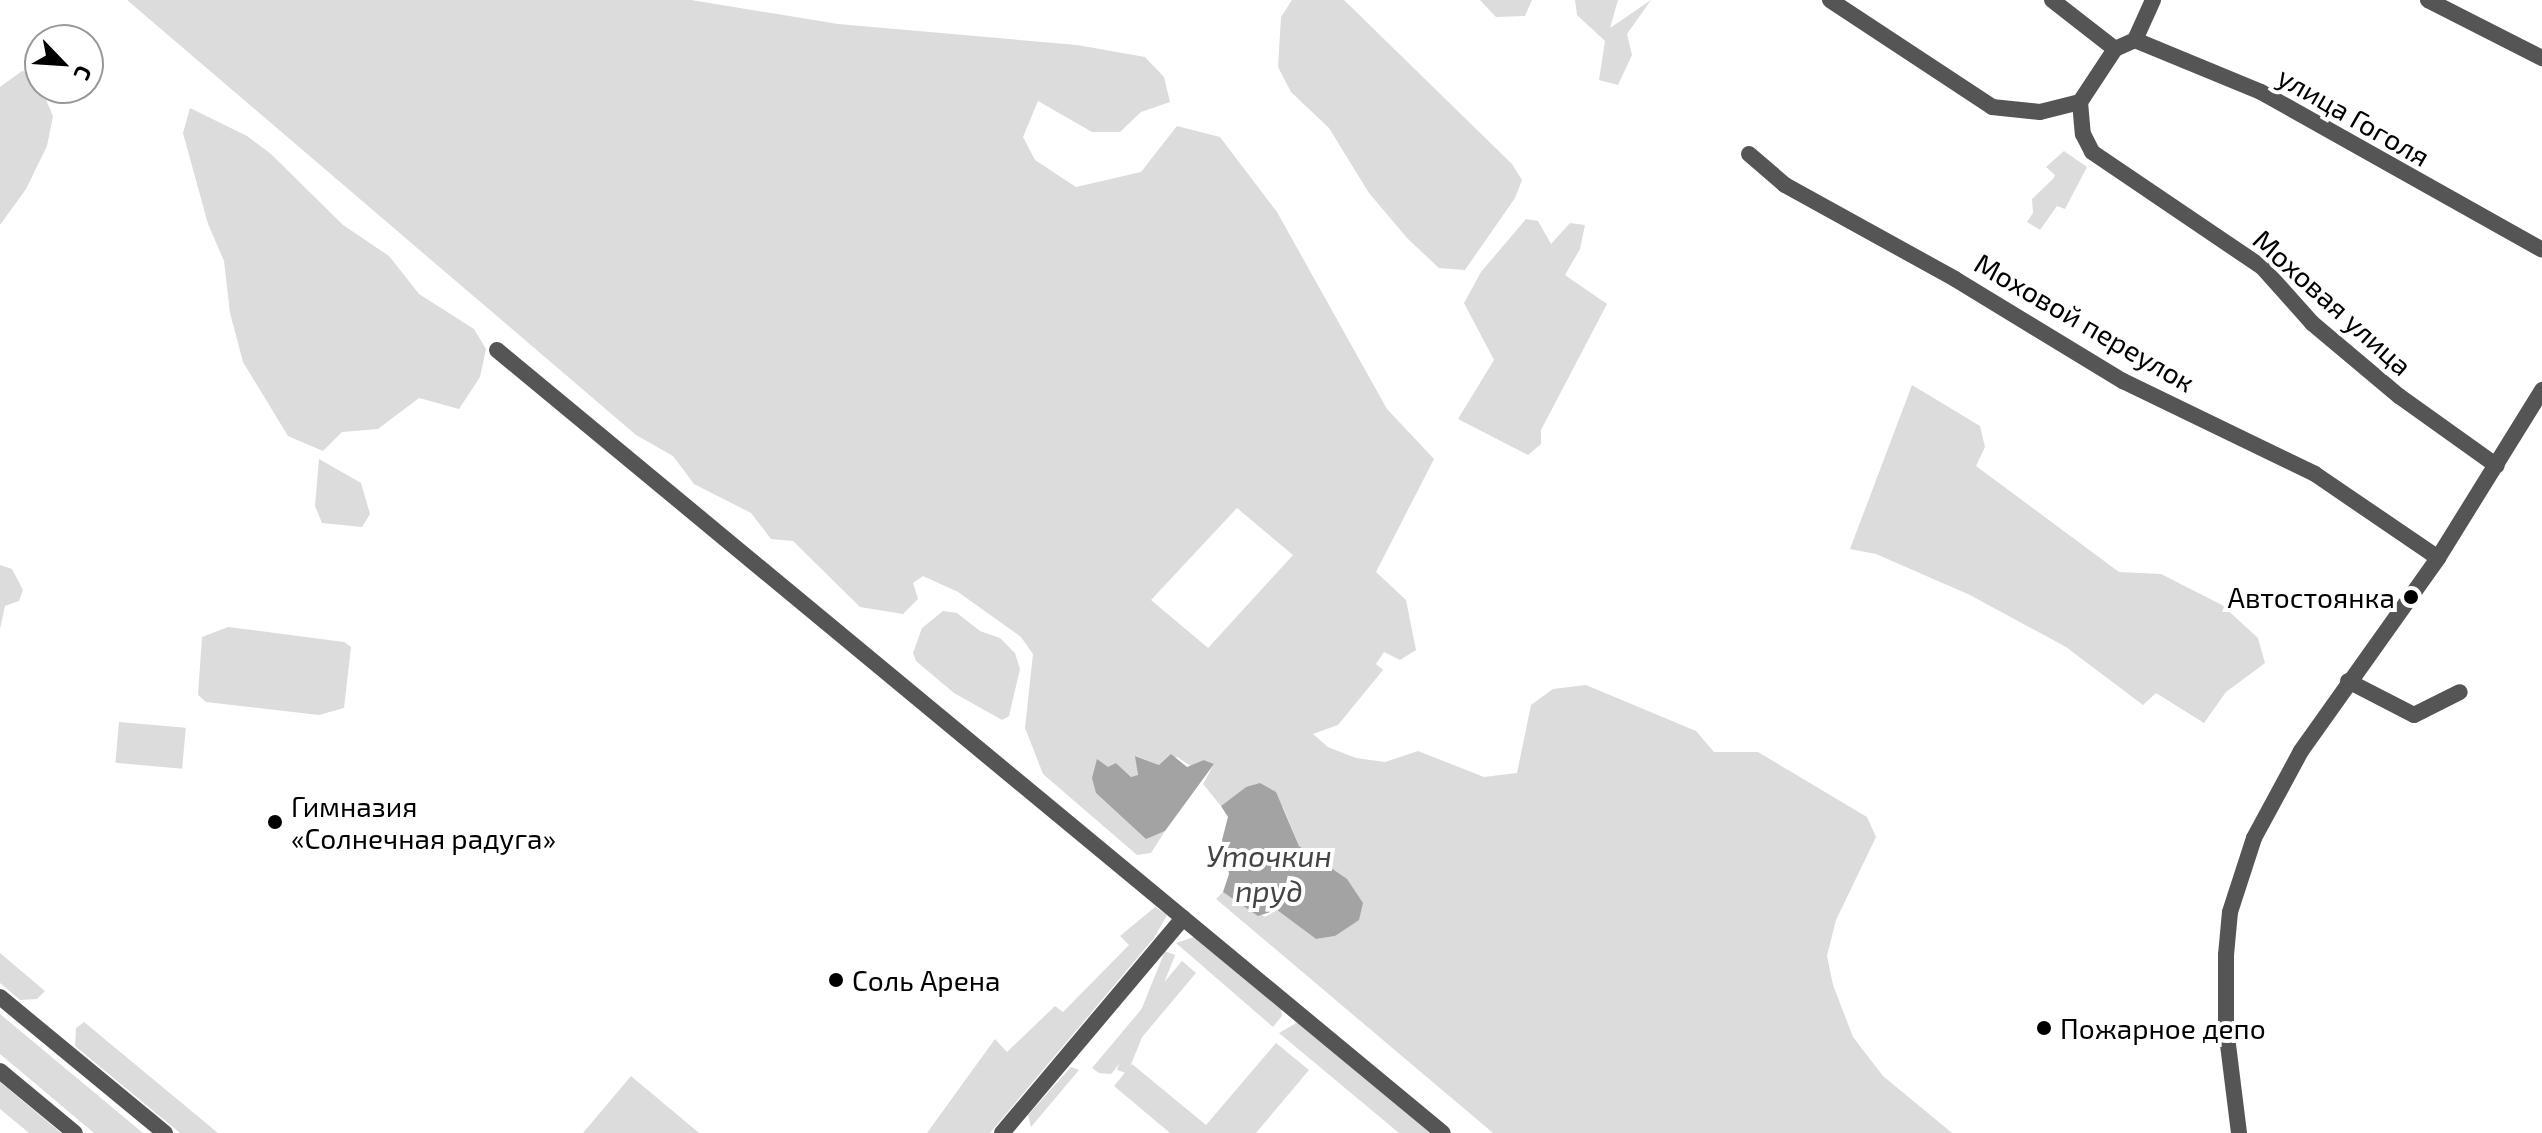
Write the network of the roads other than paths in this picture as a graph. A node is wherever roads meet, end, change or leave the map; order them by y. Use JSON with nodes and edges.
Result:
{"nodes":[{"id":1,"x":1830,"y":0,"type":"edge"},
{"id":2,"x":2052,"y":0,"type":"edge"},
{"id":3,"x":2153,"y":0,"type":"edge"},
{"id":4,"x":2428,"y":0,"type":"edge"},
{"id":5,"x":2135,"y":40,"type":"junction"},
{"id":6,"x":2115,"y":49,"type":"junction"},
{"id":7,"x":2542,"y":58,"type":"edge"},
{"id":8,"x":2080,"y":102,"type":"junction"},
{"id":9,"x":1749,"y":154,"type":"dead end"},
{"id":10,"x":2542,"y":250,"type":"edge"},
{"id":11,"x":497,"y":350,"type":"dead end"},
{"id":12,"x":2542,"y":390,"type":"edge"},
{"id":13,"x":2497,"y":466,"type":"junction"},
{"id":14,"x":2438,"y":558,"type":"junction"},
{"id":15,"x":2348,"y":681,"type":"junction"},
{"id":16,"x":2460,"y":692,"type":"dead end"},
{"id":17,"x":1183,"y":918,"type":"junction"},
{"id":18,"x":0,"y":997,"type":"edge"},
{"id":19,"x":0,"y":1071,"type":"edge"},
{"id":20,"x":75,"y":1133,"type":"edge"},
{"id":21,"x":165,"y":1133,"type":"edge"},
{"id":22,"x":1002,"y":1133,"type":"edge"},
{"id":23,"x":1443,"y":1133,"type":"edge"},
{"id":24,"x":2239,"y":1133,"type":"edge"}],
"edges":[{"from":1,"to":8,"type":"street"},
{"from":2,"to":6,"type":"street"},
{"from":3,"to":5,"type":"street"},
{"from":4,"to":7,"type":"street"},
{"from":5,"to":6,"type":"street"},
{"from":5,"to":10,"type":"street","name":"улица Гоголя"},
{"from":6,"to":8,"type":"street"},
{"from":8,"to":13,"type":"street","name":"Моховая улица"},
{"from":9,"to":14,"type":"street","name":"Моховой переулок"},
{"from":11,"to":17,"type":"street"},
{"from":12,"to":13,"type":"street"},
{"from":13,"to":14,"type":"street"},
{"from":14,"to":15,"type":"street"},
{"from":15,"to":16,"type":"street"},
{"from":15,"to":24,"type":"street"},
{"from":17,"to":22,"type":"street"},
{"from":17,"to":23,"type":"street"},
{"from":18,"to":21,"type":"street"},
{"from":19,"to":20,"type":"street"}]}
